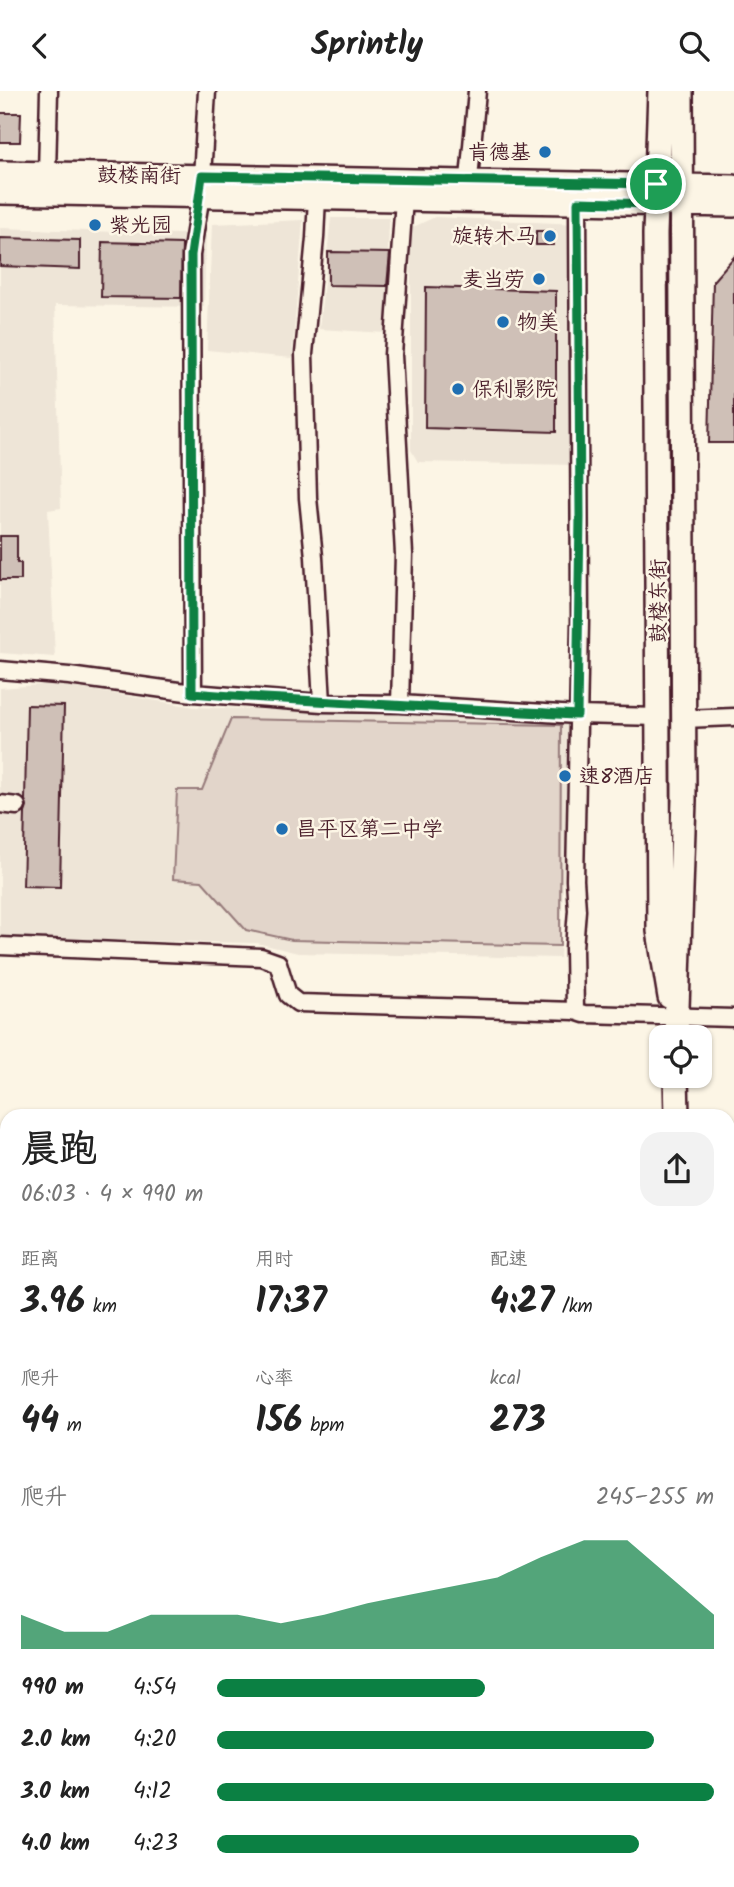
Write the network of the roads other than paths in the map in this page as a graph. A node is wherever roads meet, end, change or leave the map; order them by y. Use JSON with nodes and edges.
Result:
{"nodes":[{"id":1,"x":49,"y":91,"type":"edge"},
{"id":2,"x":207,"y":91,"type":"edge"},
{"id":3,"x":477,"y":91,"type":"edge"},
{"id":4,"x":660,"y":91,"type":"edge"},
{"id":5,"x":681,"y":91,"type":"edge"},
{"id":6,"x":0,"y":173,"type":"edge"},
{"id":7,"x":47,"y":174,"type":"junction"},
{"id":8,"x":201,"y":186,"type":"junction"},
{"id":9,"x":734,"y":187,"type":"edge"},
{"id":10,"x":468,"y":191,"type":"junction"},
{"id":11,"x":0,"y":192,"type":"edge"},
{"id":12,"x":656,"y":194,"type":"junction"},
{"id":13,"x":681,"y":195,"type":"junction"},
{"id":14,"x":317,"y":197,"type":"junction"},
{"id":15,"x":404,"y":199,"type":"junction"},
{"id":16,"x":578,"y":202,"type":"junction"},
{"id":17,"x":734,"y":205,"type":"edge"},
{"id":18,"x":0,"y":670,"type":"edge"},
{"id":19,"x":192,"y":693,"type":"junction"},
{"id":20,"x":321,"y":703,"type":"junction"},
{"id":21,"x":400,"y":704,"type":"junction"},
{"id":22,"x":577,"y":715,"type":"junction"},
{"id":23,"x":734,"y":716,"type":"edge"},
{"id":24,"x":659,"y":717,"type":"junction"},
{"id":25,"x":684,"y":719,"type":"junction"},
{"id":26,"x":0,"y":804,"type":"edge"},
{"id":27,"x":17,"y":806,"type":"dead end"},
{"id":28,"x":0,"y":946,"type":"edge"},
{"id":29,"x":575,"y":1011,"type":"junction"},
{"id":30,"x":734,"y":1018,"type":"edge"},
{"id":31,"x":661,"y":1025,"type":"edge"},
{"id":32,"x":675,"y":1025,"type":"edge"},
{"id":33,"x":675,"y":1025,"type":"edge"},
{"id":34,"x":688,"y":1025,"type":"edge"},
{"id":35,"x":676,"y":1088,"type":"edge"},
{"id":36,"x":677,"y":1109,"type":"edge"}],
"edges":[{"from":1,"to":7,"type":"street"},
{"from":2,"to":8,"type":"street"},
{"from":3,"to":10,"type":"street"},
{"from":4,"to":12,"type":"street","name":"鼓楼东街"},
{"from":5,"to":13,"type":"street","name":"鼓楼东街"},
{"from":6,"to":7,"type":"street","name":"鼓楼南街"},
{"from":7,"to":8,"type":"street","name":"鼓楼南街"},
{"from":8,"to":10,"type":"street","name":"鼓楼南街"},
{"from":8,"to":11,"type":"street","name":"鼓楼南街"},
{"from":8,"to":14,"type":"street","name":"鼓楼南街"},
{"from":8,"to":19,"type":"street"},
{"from":9,"to":13,"type":"street"},
{"from":10,"to":12,"type":"street","name":"鼓楼南街"},
{"from":10,"to":15,"type":"street","name":"鼓楼南街"},
{"from":10,"to":16,"type":"street","name":"鼓楼南街"},
{"from":12,"to":13,"type":"street"},
{"from":12,"to":16,"type":"street","name":"鼓楼南街"},
{"from":12,"to":24,"type":"street","name":"鼓楼东街"},
{"from":13,"to":17,"type":"street"},
{"from":13,"to":25,"type":"street","name":"鼓楼东街"},
{"from":14,"to":15,"type":"street","name":"鼓楼南街"},
{"from":14,"to":20,"type":"street"},
{"from":15,"to":21,"type":"street"},
{"from":16,"to":22,"type":"street"},
{"from":18,"to":19,"type":"street"},
{"from":19,"to":20,"type":"street"},
{"from":20,"to":21,"type":"street"},
{"from":21,"to":22,"type":"street"},
{"from":22,"to":24,"type":"street"},
{"from":22,"to":29,"type":"street"},
{"from":23,"to":25,"type":"street"},
{"from":24,"to":32,"type":"street","name":"鼓楼东街"},
{"from":25,"to":33,"type":"street","name":"鼓楼东街"},
{"from":26,"to":27,"type":"street"},
{"from":28,"to":29,"type":"street"},
{"from":29,"to":31,"type":"street"},
{"from":30,"to":34,"type":"street"},
{"from":35,"to":36,"type":"street"}]}
